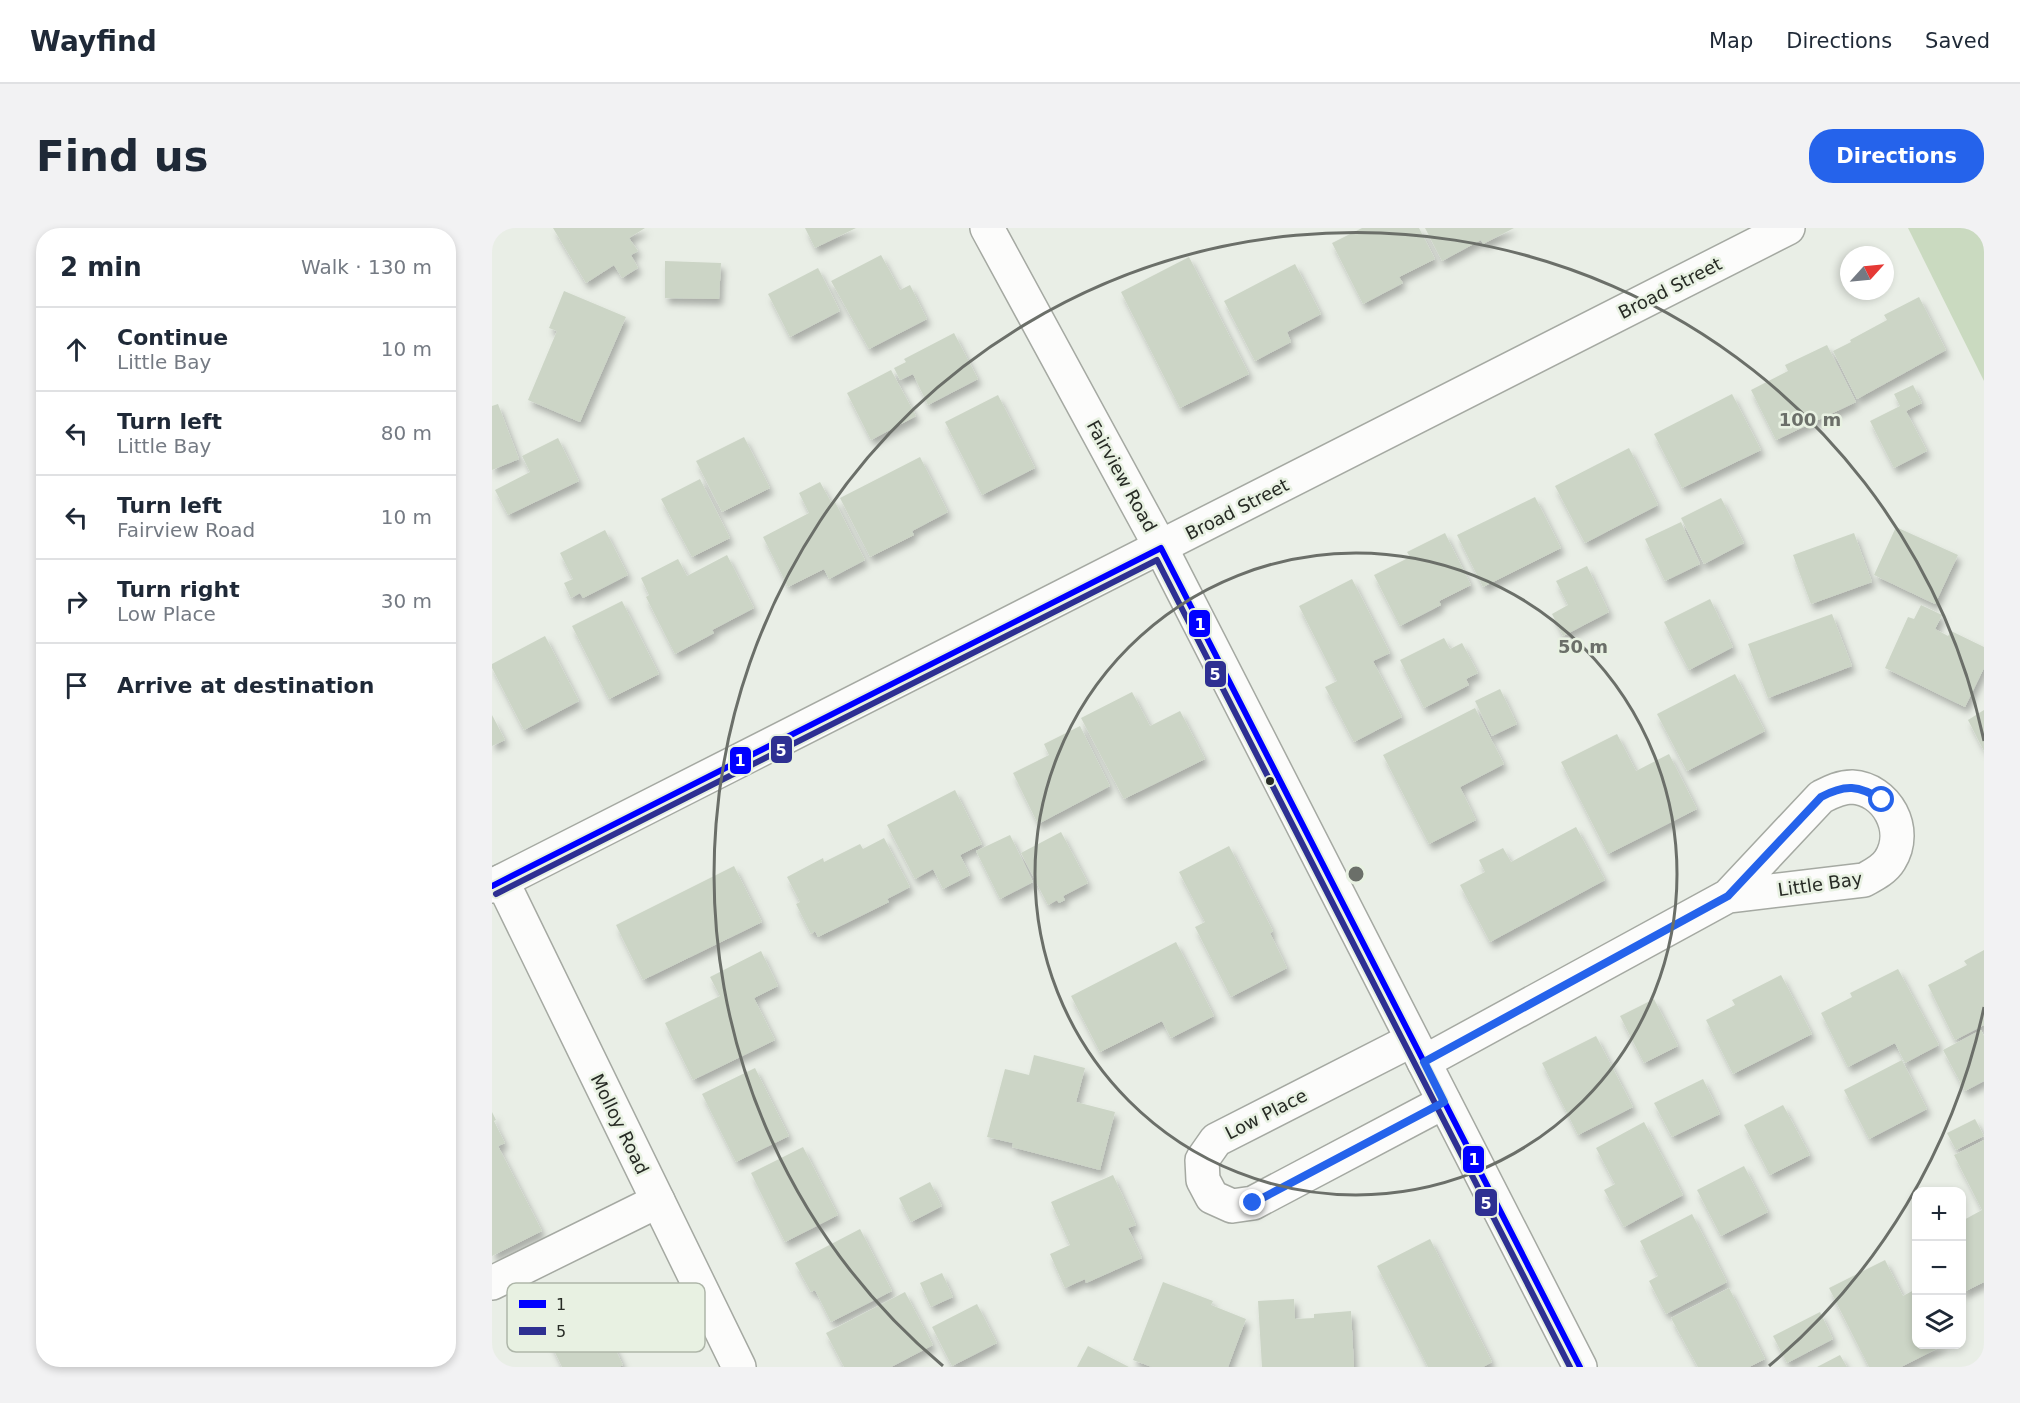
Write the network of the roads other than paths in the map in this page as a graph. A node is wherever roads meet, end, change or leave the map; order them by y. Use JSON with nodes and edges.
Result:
{"nodes":[{"id":1,"x":987,"y":228,"type":"edge"},
{"id":2,"x":1788,"y":228,"type":"edge"},
{"id":3,"x":1161,"y":548,"type":"junction"},
{"id":4,"x":497,"y":884,"type":"edge"},
{"id":5,"x":1728,"y":896,"type":"junction"},
{"id":6,"x":1418,"y":1051,"type":"junction"},
{"id":7,"x":1444,"y":1102,"type":"junction"},
{"id":8,"x":658,"y":1201,"type":"junction"},
{"id":9,"x":492,"y":1283,"type":"edge"},
{"id":10,"x":698,"y":1283,"type":"edge"},
{"id":11,"x":705,"y":1297,"type":"edge"},
{"id":12,"x":739,"y":1367,"type":"edge"},
{"id":13,"x":1580,"y":1367,"type":"edge"}],
"edges":[{"from":1,"to":3,"type":"street","name":"Fairview Road"},
{"from":2,"to":3,"type":"street","name":"Broad Street"},
{"from":3,"to":4,"type":"street","name":"Broad Street"},
{"from":3,"to":6,"type":"street","name":"Fairview Road"},
{"from":4,"to":8,"type":"street","name":"Molloy Road"},
{"from":5,"to":5,"type":"street","name":"Little Bay"},
{"from":5,"to":6,"type":"street","name":"Little Bay"},
{"from":6,"to":7,"type":"street","name":"Fairview Road"},
{"from":6,"to":7,"type":"street","name":"Low Place"},
{"from":7,"to":13,"type":"street","name":"Fairview Road"},
{"from":8,"to":9,"type":"street"},
{"from":8,"to":10,"type":"street","name":"Molloy Road"},
{"from":11,"to":12,"type":"street","name":"Molloy Road"}]}
